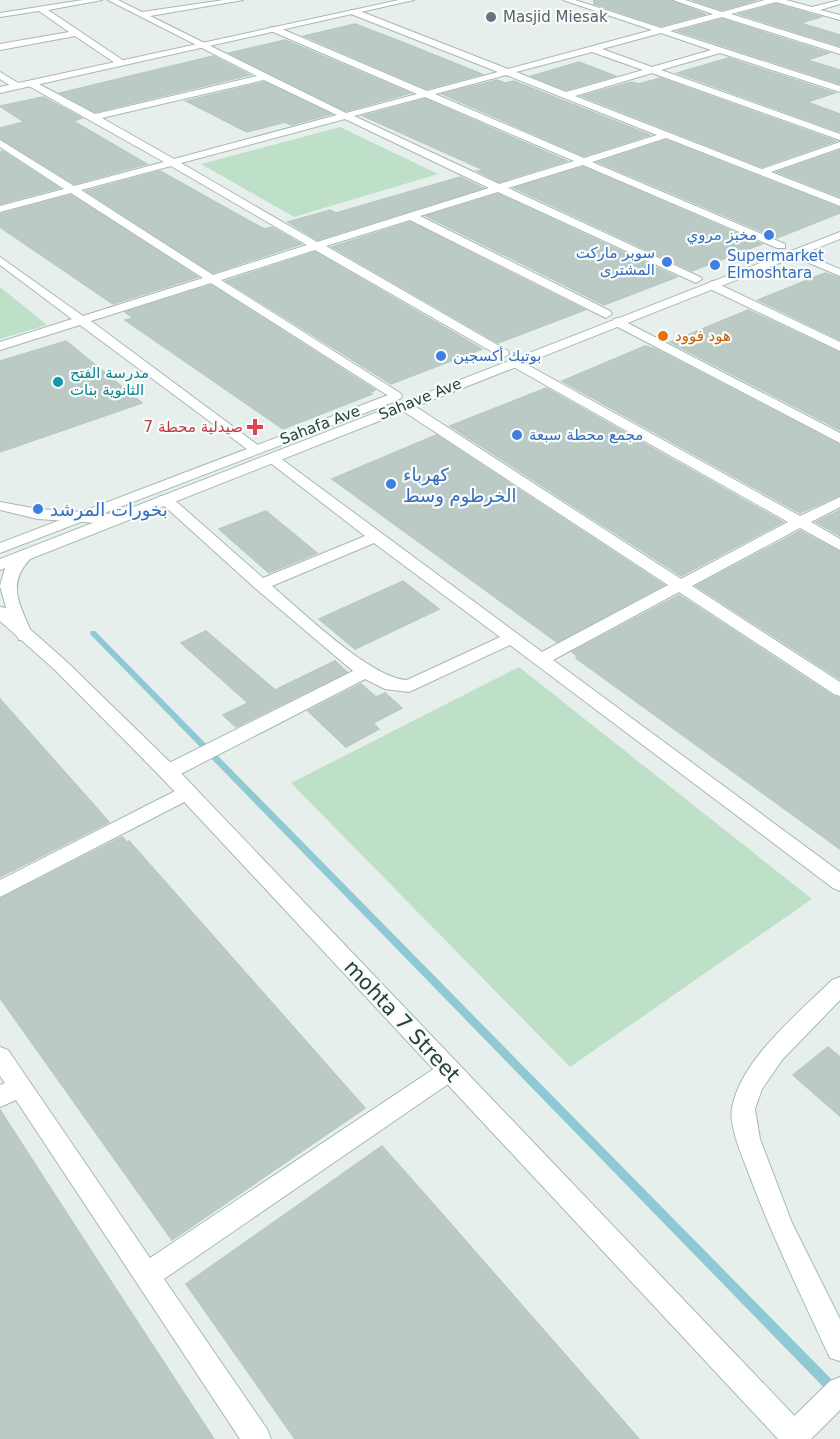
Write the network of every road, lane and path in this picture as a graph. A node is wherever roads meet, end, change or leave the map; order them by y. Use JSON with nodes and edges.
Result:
{"nodes":[{"id":1,"x":98,"y":0,"type":"edge"},
{"id":2,"x":112,"y":0,"type":"edge"},
{"id":3,"x":239,"y":0,"type":"edge"},
{"id":4,"x":410,"y":0,"type":"edge"},
{"id":5,"x":567,"y":0,"type":"edge"},
{"id":6,"x":677,"y":0,"type":"edge"},
{"id":7,"x":776,"y":0,"type":"edge"},
{"id":8,"x":840,"y":1,"type":"edge"},
{"id":9,"x":41,"y":9,"type":"junction"},
{"id":10,"x":811,"y":10,"type":"junction"},
{"id":11,"x":354,"y":12,"type":"junction"},
{"id":12,"x":722,"y":14,"type":"junction"},
{"id":13,"x":0,"y":15,"type":"edge"},
{"id":14,"x":141,"y":15,"type":"junction"},
{"id":15,"x":840,"y":18,"type":"edge"},
{"id":16,"x":274,"y":29,"type":"junction"},
{"id":17,"x":660,"y":31,"type":"junction"},
{"id":18,"x":76,"y":33,"type":"junction"},
{"id":19,"x":0,"y":46,"type":"edge"},
{"id":20,"x":200,"y":46,"type":"junction"},
{"id":21,"x":593,"y":49,"type":"junction"},
{"id":22,"x":720,"y":50,"type":"junction"},
{"id":23,"x":840,"y":51,"type":"edge"},
{"id":24,"x":121,"y":63,"type":"junction"},
{"id":25,"x":654,"y":70,"type":"junction"},
{"id":26,"x":506,"y":72,"type":"junction"},
{"id":27,"x":0,"y":75,"type":"edge"},
{"id":28,"x":264,"y":77,"type":"junction"},
{"id":29,"x":840,"y":79,"type":"edge"},
{"id":30,"x":30,"y":83,"type":"junction"},
{"id":31,"x":825,"y":84,"type":"junction"},
{"id":32,"x":17,"y":86,"type":"junction"},
{"id":33,"x":840,"y":89,"type":"edge"},
{"id":34,"x":0,"y":90,"type":"edge"},
{"id":35,"x":427,"y":93,"type":"junction"},
{"id":36,"x":567,"y":95,"type":"junction"},
{"id":37,"x":344,"y":116,"type":"junction"},
{"id":38,"x":94,"y":117,"type":"junction"},
{"id":39,"x":666,"y":135,"type":"junction"},
{"id":40,"x":840,"y":137,"type":"edge"},
{"id":41,"x":0,"y":143,"type":"edge"},
{"id":42,"x":840,"y":145,"type":"edge"},
{"id":43,"x":581,"y":160,"type":"junction"},
{"id":44,"x":173,"y":163,"type":"junction"},
{"id":45,"x":762,"y":172,"type":"junction"},
{"id":46,"x":497,"y":187,"type":"junction"},
{"id":47,"x":73,"y":189,"type":"junction"},
{"id":48,"x":840,"y":203,"type":"edge"},
{"id":49,"x":0,"y":209,"type":"edge"},
{"id":50,"x":408,"y":215,"type":"junction"},
{"id":51,"x":840,"y":222,"type":"edge"},
{"id":52,"x":840,"y":236,"type":"edge"},
{"id":53,"x":315,"y":245,"type":"junction"},
{"id":54,"x":781,"y":246,"type":"junction"},
{"id":55,"x":794,"y":253,"type":"junction"},
{"id":56,"x":0,"y":260,"type":"edge"},
{"id":57,"x":840,"y":273,"type":"edge"},
{"id":58,"x":211,"y":278,"type":"junction"},
{"id":59,"x":696,"y":279,"type":"junction"},
{"id":60,"x":712,"y":285,"type":"junction"},
{"id":61,"x":612,"y":318,"type":"junction"},
{"id":62,"x":80,"y":320,"type":"junction"},
{"id":63,"x":0,"y":346,"type":"edge"},
{"id":64,"x":840,"y":347,"type":"edge"},
{"id":65,"x":509,"y":358,"type":"junction"},
{"id":66,"x":400,"y":401,"type":"junction"},
{"id":67,"x":840,"y":440,"type":"edge"},
{"id":68,"x":263,"y":453,"type":"junction"},
{"id":69,"x":165,"y":499,"type":"junction"},
{"id":70,"x":840,"y":501,"type":"edge"},
{"id":71,"x":0,"y":506,"type":"edge"},
{"id":72,"x":77,"y":517,"type":"junction"},
{"id":73,"x":112,"y":519,"type":"junction"},
{"id":74,"x":801,"y":522,"type":"junction"},
{"id":75,"x":45,"y":530,"type":"junction"},
{"id":76,"x":0,"y":536,"type":"edge"},
{"id":77,"x":377,"y":536,"type":"junction"},
{"id":78,"x":840,"y":545,"type":"edge"},
{"id":79,"x":0,"y":548,"type":"edge"},
{"id":80,"x":26,"y":554,"type":"junction"},
{"id":81,"x":0,"y":565,"type":"edge"},
{"id":82,"x":261,"y":585,"type":"junction"},
{"id":83,"x":679,"y":586,"type":"junction"},
{"id":84,"x":1,"y":614,"type":"edge"},
{"id":85,"x":25,"y":636,"type":"junction"},
{"id":86,"x":512,"y":638,"type":"junction"},
{"id":87,"x":541,"y":659,"type":"junction"},
{"id":88,"x":365,"y":672,"type":"junction"},
{"id":89,"x":840,"y":690,"type":"edge"},
{"id":90,"x":168,"y":772,"type":"junction"},
{"id":91,"x":187,"y":792,"type":"junction"},
{"id":92,"x":840,"y":883,"type":"edge"},
{"id":93,"x":0,"y":888,"type":"edge"},
{"id":94,"x":840,"y":986,"type":"edge"},
{"id":95,"x":0,"y":1057,"type":"edge"},
{"id":96,"x":449,"y":1071,"type":"junction"},
{"id":97,"x":10,"y":1092,"type":"edge"},
{"id":98,"x":146,"y":1276,"type":"junction"},
{"id":99,"x":840,"y":1348,"type":"edge"},
{"id":100,"x":840,"y":1391,"type":"edge"},
{"id":101,"x":795,"y":1438,"type":"edge"},
{"id":102,"x":257,"y":1439,"type":"edge"}],
"edges":[{"from":1,"to":9,"type":"street"},
{"from":2,"to":14,"type":"street"},
{"from":3,"to":14,"type":"street"},
{"from":4,"to":11,"type":"street"},
{"from":5,"to":17,"type":"street"},
{"from":6,"to":12,"type":"street"},
{"from":7,"to":10,"type":"street"},
{"from":7,"to":12,"type":"street"},
{"from":8,"to":10,"type":"street"},
{"from":9,"to":13,"type":"street"},
{"from":9,"to":18,"type":"street"},
{"from":10,"to":15,"type":"street"},
{"from":11,"to":16,"type":"street"},
{"from":11,"to":26,"type":"street"},
{"from":12,"to":17,"type":"street"},
{"from":12,"to":23,"type":"street"},
{"from":14,"to":20,"type":"street"},
{"from":16,"to":20,"type":"street"},
{"from":16,"to":35,"type":"street"},
{"from":17,"to":21,"type":"street"},
{"from":17,"to":22,"type":"street"},
{"from":18,"to":19,"type":"street"},
{"from":18,"to":24,"type":"street"},
{"from":20,"to":24,"type":"street"},
{"from":20,"to":28,"type":"street"},
{"from":21,"to":25,"type":"street"},
{"from":21,"to":26,"type":"street"},
{"from":22,"to":25,"type":"street"},
{"from":22,"to":31,"type":"street"},
{"from":24,"to":30,"type":"street"},
{"from":25,"to":36,"type":"street"},
{"from":25,"to":40,"type":"street"},
{"from":26,"to":35,"type":"street"},
{"from":26,"to":36,"type":"street"},
{"from":27,"to":32,"type":"street"},
{"from":28,"to":37,"type":"street"},
{"from":28,"to":38,"type":"street"},
{"from":29,"to":31,"type":"street"},
{"from":30,"to":32,"type":"street"},
{"from":30,"to":38,"type":"street"},
{"from":31,"to":33,"type":"street"},
{"from":32,"to":34,"type":"street"},
{"from":35,"to":37,"type":"street"},
{"from":35,"to":43,"type":"street"},
{"from":36,"to":39,"type":"street"},
{"from":37,"to":44,"type":"street"},
{"from":37,"to":46,"type":"street"},
{"from":38,"to":44,"type":"street"},
{"from":39,"to":43,"type":"street"},
{"from":39,"to":45,"type":"street"},
{"from":41,"to":47,"type":"street"},
{"from":42,"to":45,"type":"street"},
{"from":43,"to":46,"type":"street"},
{"from":43,"to":54,"type":"street"},
{"from":44,"to":47,"type":"street"},
{"from":44,"to":53,"type":"street"},
{"from":45,"to":48,"type":"street"},
{"from":46,"to":50,"type":"street"},
{"from":46,"to":59,"type":"street"},
{"from":47,"to":49,"type":"street"},
{"from":47,"to":58,"type":"street"},
{"from":50,"to":53,"type":"street"},
{"from":50,"to":61,"type":"street"},
{"from":51,"to":54,"type":"street"},
{"from":52,"to":55,"type":"street","name":"Sahave Ave"},
{"from":53,"to":58,"type":"street"},
{"from":53,"to":65,"type":"street"},
{"from":54,"to":59,"type":"street"},
{"from":55,"to":57,"type":"street"},
{"from":55,"to":60,"type":"street","name":"Sahave Ave"},
{"from":56,"to":62,"type":"street"},
{"from":58,"to":62,"type":"street"},
{"from":58,"to":66,"type":"street"},
{"from":59,"to":61,"type":"street"},
{"from":60,"to":61,"type":"street","name":"Sahave Ave"},
{"from":60,"to":64,"type":"street"},
{"from":61,"to":65,"type":"street","name":"Sahave Ave"},
{"from":61,"to":67,"type":"street"},
{"from":62,"to":63,"type":"street"},
{"from":62,"to":68,"type":"street"},
{"from":65,"to":66,"type":"street","name":"Sahave Ave"},
{"from":65,"to":74,"type":"street"},
{"from":66,"to":68,"type":"street","name":"Sahave Ave"},
{"from":66,"to":83,"type":"street"},
{"from":68,"to":69,"type":"street","name":"Sahave Ave"},
{"from":68,"to":72,"type":"street","name":"Sahafa Ave"},
{"from":68,"to":77,"type":"street"},
{"from":69,"to":73,"type":"street","name":"Sahave Ave"},
{"from":69,"to":82,"type":"street"},
{"from":70,"to":74,"type":"street"},
{"from":71,"to":72,"type":"street"},
{"from":72,"to":73,"type":"street"},
{"from":72,"to":75,"type":"street","name":"Sahafa Ave"},
{"from":73,"to":80,"type":"street","name":"Sahave Ave"},
{"from":74,"to":78,"type":"street"},
{"from":74,"to":83,"type":"street"},
{"from":75,"to":76,"type":"street"},
{"from":75,"to":79,"type":"street","name":"Sahafa Ave"},
{"from":77,"to":82,"type":"street"},
{"from":77,"to":86,"type":"street"},
{"from":80,"to":81,"type":"street","name":"Sahave Ave"},
{"from":80,"to":85,"type":"street"},
{"from":82,"to":88,"type":"street"},
{"from":83,"to":87,"type":"street"},
{"from":83,"to":89,"type":"street"},
{"from":84,"to":85,"type":"street","name":"mohta 7 Street"},
{"from":85,"to":90,"type":"street","name":"mohta 7 Street"},
{"from":86,"to":87,"type":"street"},
{"from":86,"to":88,"type":"street"},
{"from":87,"to":92,"type":"street"},
{"from":88,"to":90,"type":"street"},
{"from":90,"to":91,"type":"street","name":"mohta 7 Street"},
{"from":91,"to":93,"type":"street"},
{"from":91,"to":96,"type":"street","name":"mohta 7 Street"},
{"from":94,"to":99,"type":"street"},
{"from":95,"to":97,"type":"street"},
{"from":96,"to":98,"type":"street"},
{"from":96,"to":101,"type":"street","name":"mohta 7 Street"},
{"from":97,"to":98,"type":"street"},
{"from":98,"to":102,"type":"street"},
{"from":100,"to":101,"type":"street"}]}
